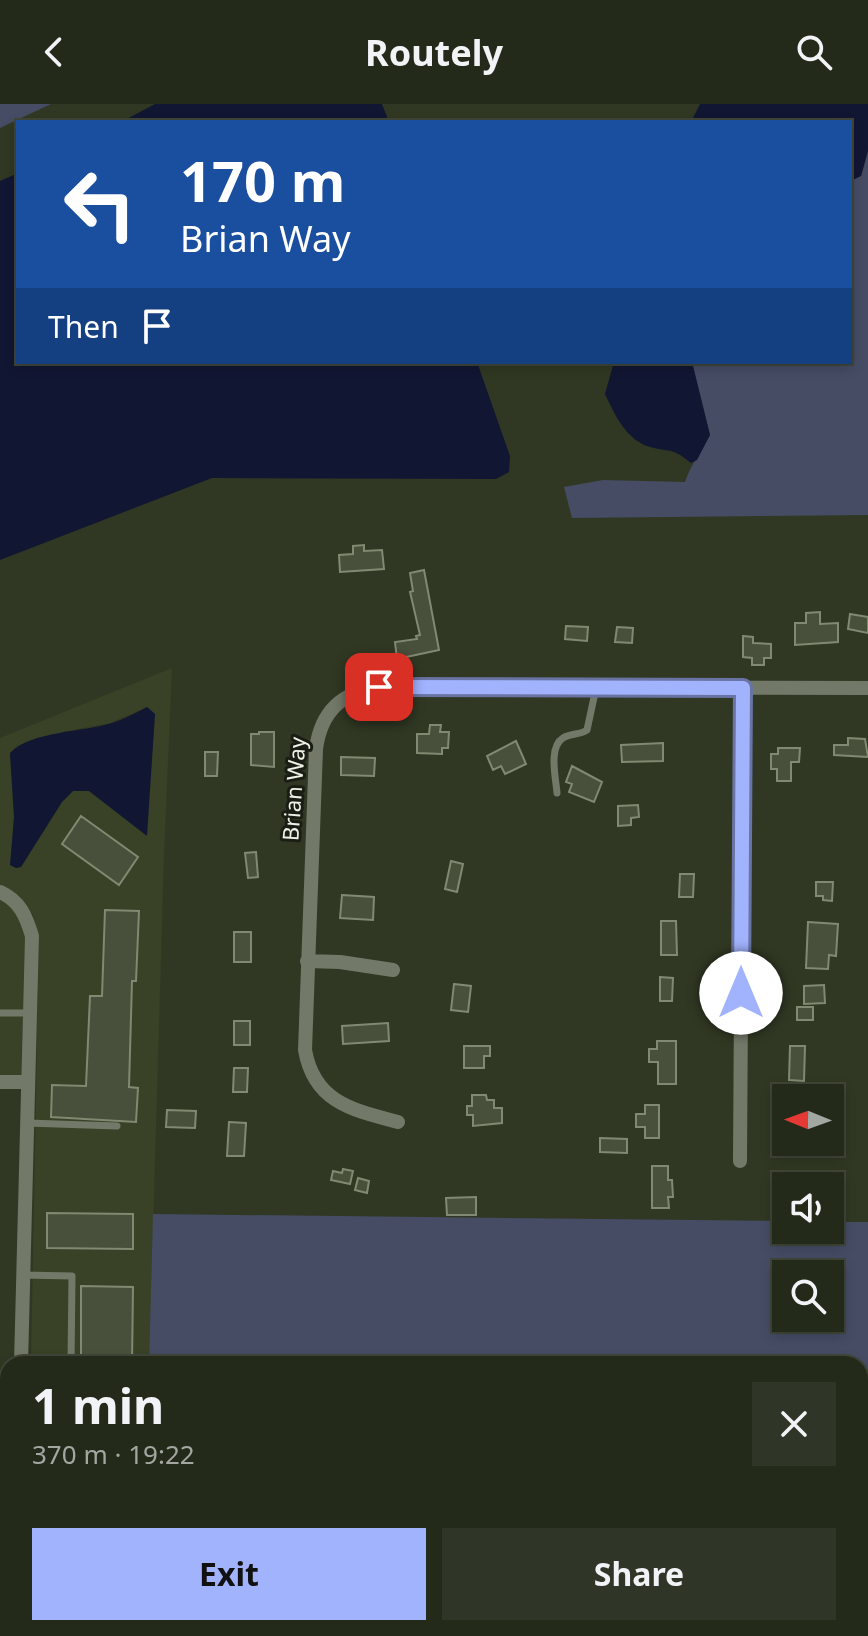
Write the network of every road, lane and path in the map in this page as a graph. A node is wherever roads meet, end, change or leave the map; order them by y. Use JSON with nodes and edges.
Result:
{"nodes":[{"id":1,"x":596,"y":688,"type":"junction"},
{"id":2,"x":743,"y":688,"type":"junction"},
{"id":3,"x":868,"y":688,"type":"edge"},
{"id":4,"x":557,"y":793,"type":"dead end"},
{"id":5,"x":0,"y":892,"type":"edge"},
{"id":6,"x":307,"y":961,"type":"junction"},
{"id":7,"x":393,"y":970,"type":"dead end"},
{"id":8,"x":0,"y":1013,"type":"edge"},
{"id":9,"x":30,"y":1013,"type":"junction"},
{"id":10,"x":0,"y":1082,"type":"edge"},
{"id":11,"x":28,"y":1082,"type":"junction"},
{"id":12,"x":398,"y":1122,"type":"dead end"},
{"id":13,"x":27,"y":1123,"type":"junction"},
{"id":14,"x":117,"y":1126,"type":"dead end"},
{"id":15,"x":740,"y":1161,"type":"dead end"},
{"id":16,"x":23,"y":1275,"type":"junction"},
{"id":17,"x":21,"y":1356,"type":"edge"},
{"id":18,"x":71,"y":1356,"type":"edge"}],
"edges":[{"from":1,"to":2,"type":"street","name":"Brian Way"},
{"from":1,"to":4,"type":"lane"},
{"from":1,"to":6,"type":"street","name":"Brian Way"},
{"from":2,"to":3,"type":"street","name":"Brian Way"},
{"from":2,"to":15,"type":"street"},
{"from":5,"to":9,"type":"street"},
{"from":6,"to":7,"type":"street"},
{"from":6,"to":12,"type":"street","name":"Brian Way"},
{"from":8,"to":9,"type":"lane"},
{"from":9,"to":11,"type":"street"},
{"from":10,"to":11,"type":"street"},
{"from":11,"to":13,"type":"street"},
{"from":13,"to":14,"type":"lane"},
{"from":13,"to":16,"type":"street"},
{"from":16,"to":17,"type":"street"},
{"from":16,"to":18,"type":"lane"}]}
